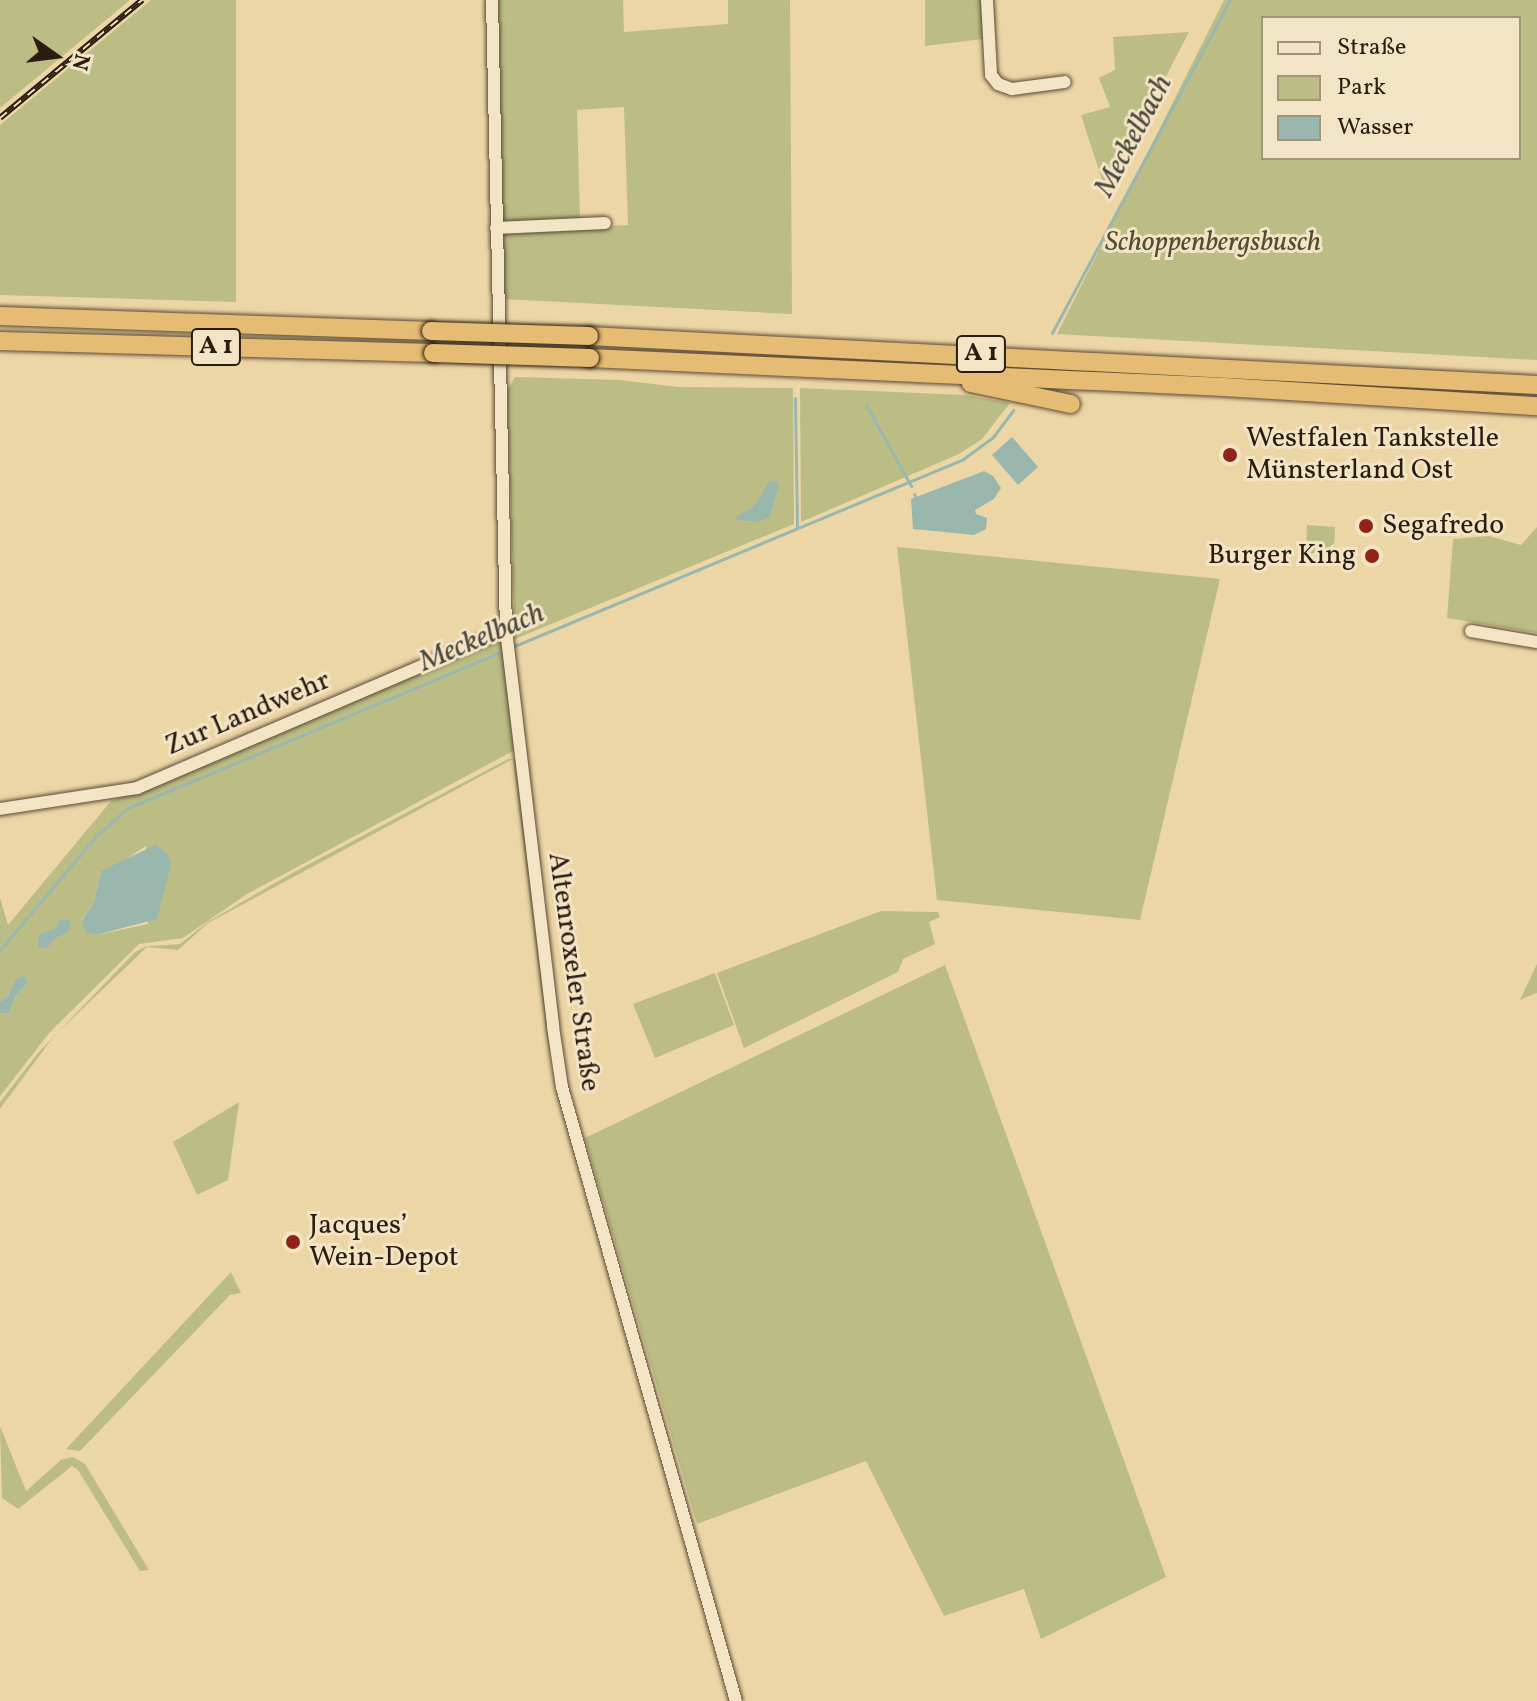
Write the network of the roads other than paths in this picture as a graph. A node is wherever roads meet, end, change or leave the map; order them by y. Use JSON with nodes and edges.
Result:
{"nodes":[{"id":1,"x":492,"y":0,"type":"edge"},
{"id":2,"x":987,"y":0,"type":"edge"},
{"id":3,"x":1065,"y":82,"type":"dead end"},
{"id":4,"x":605,"y":223,"type":"dead end"},
{"id":5,"x":496,"y":228,"type":"junction"},
{"id":6,"x":0,"y":316,"type":"edge"},
{"id":7,"x":0,"y":341,"type":"edge"},
{"id":8,"x":917,"y":371,"type":"junction"},
{"id":9,"x":1537,"y":385,"type":"edge"},
{"id":10,"x":1071,"y":404,"type":"dead end"},
{"id":11,"x":1537,"y":406,"type":"edge"},
{"id":12,"x":1471,"y":631,"type":"dead end"},
{"id":13,"x":506,"y":635,"type":"junction"},
{"id":14,"x":1537,"y":642,"type":"edge"},
{"id":15,"x":0,"y":809,"type":"edge"},
{"id":16,"x":736,"y":1701,"type":"edge"}],
"edges":[{"from":1,"to":5,"type":"street","name":"Altenroxeler Straße"},
{"from":2,"to":3,"type":"street"},
{"from":4,"to":5,"type":"street"},
{"from":5,"to":13,"type":"street","name":"Altenroxeler Straße"},
{"from":6,"to":9,"type":"highway","number":"A 1","bridge":true},
{"from":7,"to":8,"type":"highway","number":"A 1","bridge":true},
{"from":8,"to":10,"type":"highway"},
{"from":8,"to":11,"type":"highway","number":"A 1"},
{"from":12,"to":14,"type":"street"},
{"from":13,"to":15,"type":"street","name":"Zur Landwehr"},
{"from":13,"to":16,"type":"street","name":"Altenroxeler Straße"}]}
